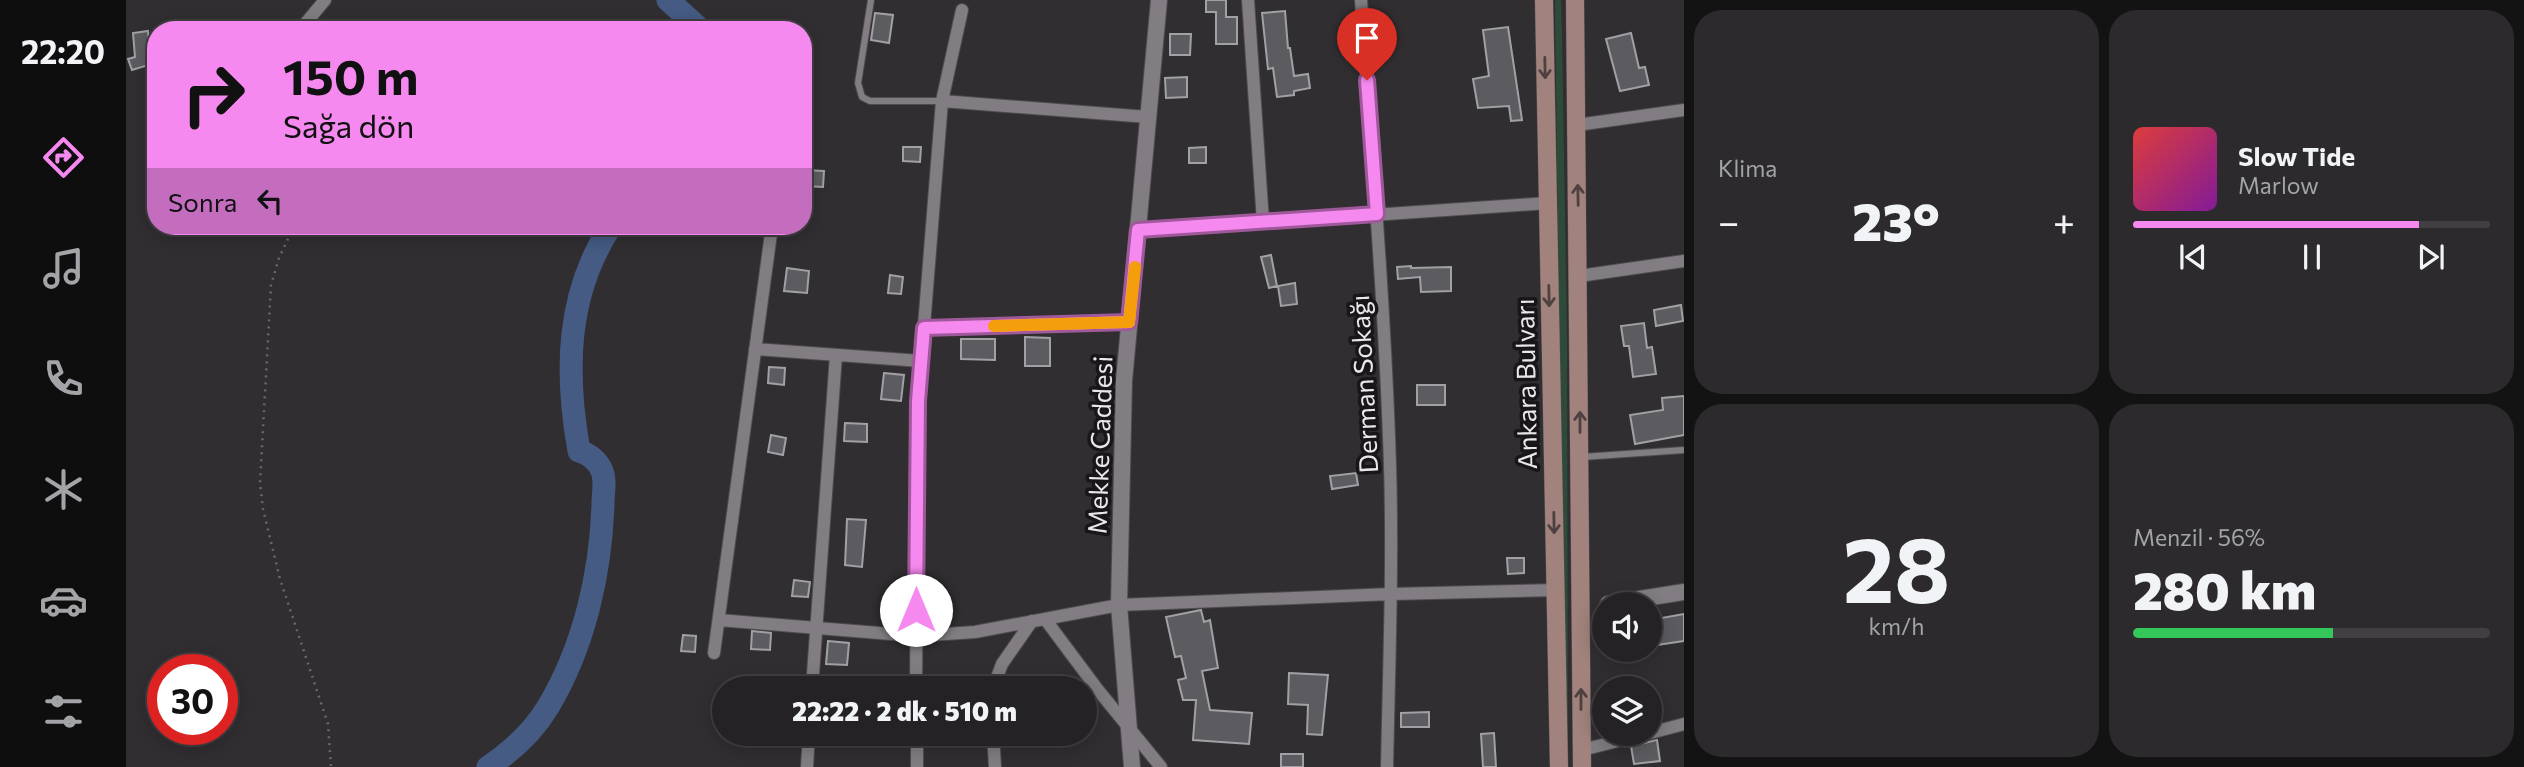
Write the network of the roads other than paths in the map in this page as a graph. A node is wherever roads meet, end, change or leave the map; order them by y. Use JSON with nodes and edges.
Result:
{"nodes":[{"id":1,"x":325,"y":0,"type":"edge"},
{"id":2,"x":871,"y":0,"type":"edge"},
{"id":3,"x":1159,"y":0,"type":"edge"},
{"id":4,"x":1248,"y":0,"type":"edge"},
{"id":5,"x":1361,"y":0,"type":"edge"},
{"id":6,"x":1544,"y":0,"type":"edge"},
{"id":7,"x":1575,"y":0,"type":"edge"},
{"id":8,"x":962,"y":10,"type":"dead end"},
{"id":9,"x":308,"y":21,"type":"edge"},
{"id":10,"x":942,"y":101,"type":"junction"},
{"id":11,"x":1684,"y":110,"type":"edge"},
{"id":12,"x":1149,"y":117,"type":"junction"},
{"id":13,"x":1577,"y":125,"type":"junction"},
{"id":14,"x":1548,"y":203,"type":"junction"},
{"id":15,"x":1377,"y":214,"type":"junction"},
{"id":16,"x":1263,"y":222,"type":"junction"},
{"id":17,"x":1138,"y":230,"type":"junction"},
{"id":18,"x":771,"y":235,"type":"edge"},
{"id":19,"x":1684,"y":261,"type":"edge"},
{"id":20,"x":1578,"y":276,"type":"junction"},
{"id":21,"x":1129,"y":322,"type":"junction"},
{"id":22,"x":924,"y":328,"type":"junction"},
{"id":23,"x":755,"y":349,"type":"junction"},
{"id":24,"x":836,"y":355,"type":"junction"},
{"id":25,"x":921,"y":361,"type":"junction"},
{"id":26,"x":1684,"y":450,"type":"edge"},
{"id":27,"x":1580,"y":457,"type":"junction"},
{"id":28,"x":1555,"y":590,"type":"junction"},
{"id":29,"x":1684,"y":592,"type":"edge"},
{"id":30,"x":1391,"y":594,"type":"junction"},
{"id":31,"x":1662,"y":595,"type":"edge"},
{"id":32,"x":1119,"y":605,"type":"junction"},
{"id":33,"x":1592,"y":606,"type":"edge"},
{"id":34,"x":1581,"y":608,"type":"junction"},
{"id":35,"x":719,"y":620,"type":"junction"},
{"id":36,"x":1039,"y":620,"type":"junction"},
{"id":37,"x":815,"y":630,"type":"junction"},
{"id":38,"x":916,"y":636,"type":"junction"},
{"id":39,"x":714,"y":653,"type":"dead end"},
{"id":40,"x":813,"y":676,"type":"edge"},
{"id":41,"x":916,"y":676,"type":"edge"},
{"id":42,"x":998,"y":676,"type":"edge"},
{"id":43,"x":1684,"y":724,"type":"edge"},
{"id":44,"x":1131,"y":730,"type":"junction"},
{"id":45,"x":1662,"y":730,"type":"edge"},
{"id":46,"x":808,"y":746,"type":"edge"},
{"id":47,"x":917,"y":746,"type":"edge"},
{"id":48,"x":994,"y":746,"type":"edge"},
{"id":49,"x":1614,"y":746,"type":"edge"},
{"id":50,"x":1582,"y":758,"type":"edge"},
{"id":51,"x":807,"y":767,"type":"edge"},
{"id":52,"x":917,"y":767,"type":"edge"},
{"id":53,"x":995,"y":767,"type":"edge"},
{"id":54,"x":1132,"y":767,"type":"edge"},
{"id":55,"x":1161,"y":767,"type":"edge"},
{"id":56,"x":1387,"y":767,"type":"edge"},
{"id":57,"x":1559,"y":767,"type":"edge"}],
"edges":[{"from":1,"to":9,"type":"street"},
{"from":2,"to":10,"type":"lane"},
{"from":3,"to":12,"type":"street","name":"Mekke Caddesi"},
{"from":4,"to":16,"type":"street"},
{"from":5,"to":15,"type":"street","name":"Derman Sokağı"},
{"from":6,"to":14,"type":"main road","name":"Ankara Bulvarı","one_way":true},
{"from":7,"to":13,"type":"main road","name":"Ankara Bulvarı"},
{"from":8,"to":10,"type":"street"},
{"from":10,"to":12,"type":"street"},
{"from":10,"to":22,"type":"street"},
{"from":11,"to":13,"type":"street"},
{"from":12,"to":17,"type":"street","name":"Mekke Caddesi"},
{"from":20,"to":13,"type":"main road","name":"Ankara Bulvarı","one_way":true},
{"from":14,"to":15,"type":"street"},
{"from":14,"to":28,"type":"main road","name":"Ankara Bulvarı","one_way":true},
{"from":15,"to":16,"type":"street"},
{"from":15,"to":30,"type":"street","name":"Derman Sokağı"},
{"from":16,"to":17,"type":"street"},
{"from":17,"to":21,"type":"street","name":"Mekke Caddesi"},
{"from":18,"to":23,"type":"street"},
{"from":19,"to":20,"type":"street"},
{"from":27,"to":20,"type":"main road","name":"Ankara Bulvarı","one_way":true},
{"from":21,"to":22,"type":"street"},
{"from":21,"to":32,"type":"street","name":"Mekke Caddesi"},
{"from":22,"to":25,"type":"street"},
{"from":23,"to":24,"type":"street"},
{"from":23,"to":35,"type":"street"},
{"from":24,"to":25,"type":"street"},
{"from":24,"to":37,"type":"street"},
{"from":25,"to":38,"type":"street"},
{"from":26,"to":27,"type":"lane"},
{"from":27,"to":34,"type":"main road","name":"Ankara Bulvarı"},
{"from":28,"to":30,"type":"street"},
{"from":28,"to":57,"type":"main road","name":"Ankara Bulvarı"},
{"from":29,"to":31,"type":"street"},
{"from":30,"to":32,"type":"street"},
{"from":30,"to":56,"type":"street","name":"Derman Sokağı"},
{"from":32,"to":36,"type":"street"},
{"from":32,"to":44,"type":"street","name":"Mekke Caddesi"},
{"from":33,"to":34,"type":"street"},
{"from":50,"to":34,"type":"main road","name":"Ankara Bulvarı","one_way":true},
{"from":35,"to":37,"type":"street"},
{"from":35,"to":39,"type":"street"},
{"from":36,"to":38,"type":"street"},
{"from":36,"to":42,"type":"street"},
{"from":36,"to":44,"type":"street"},
{"from":37,"to":38,"type":"street"},
{"from":37,"to":40,"type":"street"},
{"from":38,"to":41,"type":"street"},
{"from":43,"to":45,"type":"street"},
{"from":44,"to":54,"type":"street","name":"Mekke Caddesi"},
{"from":44,"to":55,"type":"street"},
{"from":46,"to":51,"type":"street"},
{"from":47,"to":52,"type":"street"},
{"from":48,"to":53,"type":"street"},
{"from":49,"to":50,"type":"street"}]}
